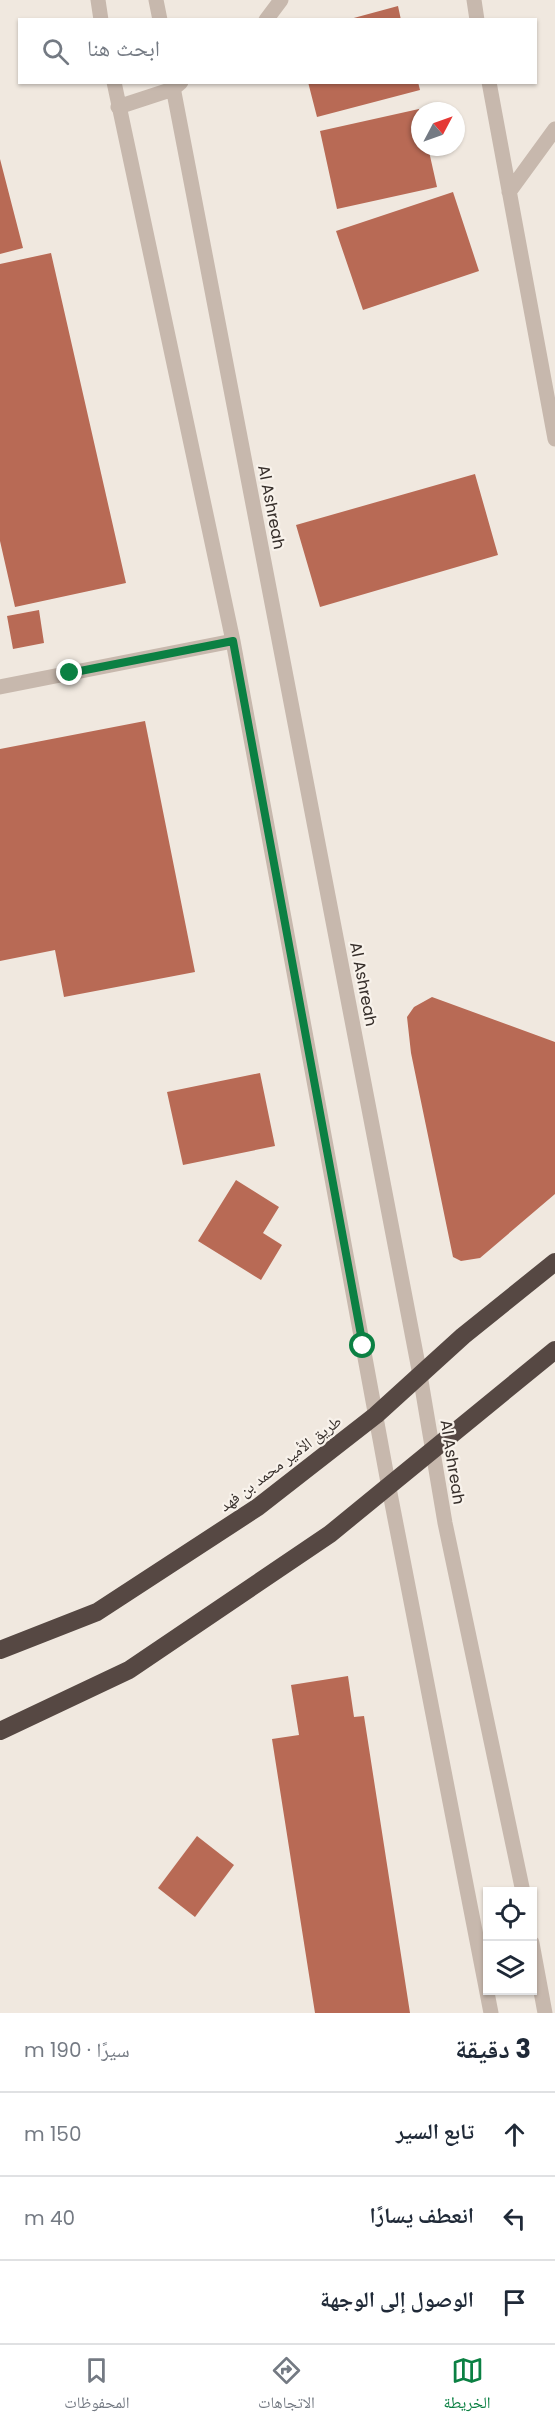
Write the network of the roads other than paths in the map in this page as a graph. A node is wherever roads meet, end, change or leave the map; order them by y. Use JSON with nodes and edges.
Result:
{"nodes":[{"id":1,"x":98,"y":0,"type":"edge"},
{"id":2,"x":156,"y":0,"type":"edge"},
{"id":3,"x":281,"y":0,"type":"edge"},
{"id":4,"x":474,"y":0,"type":"edge"},
{"id":5,"x":101,"y":18,"type":"edge"},
{"id":6,"x":160,"y":18,"type":"edge"},
{"id":7,"x":268,"y":18,"type":"edge"},
{"id":8,"x":477,"y":18,"type":"edge"},
{"id":9,"x":114,"y":84,"type":"edge"},
{"id":10,"x":489,"y":84,"type":"edge"},
{"id":11,"x":175,"y":85,"type":"edge"},
{"id":12,"x":118,"y":107,"type":"junction"},
{"id":13,"x":555,"y":129,"type":"edge"},
{"id":14,"x":509,"y":192,"type":"junction"},
{"id":15,"x":555,"y":439,"type":"edge"},
{"id":16,"x":233,"y":641,"type":"junction"},
{"id":17,"x":0,"y":687,"type":"edge"},
{"id":18,"x":555,"y":1262,"type":"edge"},
{"id":19,"x":555,"y":1350,"type":"edge"},
{"id":20,"x":420,"y":1376,"type":"junction"},
{"id":21,"x":376,"y":1414,"type":"junction"},
{"id":22,"x":433,"y":1452,"type":"junction"},
{"id":23,"x":389,"y":1488,"type":"junction"},
{"id":24,"x":0,"y":1650,"type":"edge"},
{"id":25,"x":0,"y":1731,"type":"edge"},
{"id":26,"x":522,"y":1887,"type":"edge"},
{"id":27,"x":537,"y":1970,"type":"edge"},
{"id":28,"x":491,"y":2013,"type":"edge"},
{"id":29,"x":545,"y":2013,"type":"edge"}],
"edges":[{"from":1,"to":5,"type":"street"},
{"from":2,"to":6,"type":"street"},
{"from":3,"to":7,"type":"street"},
{"from":4,"to":8,"type":"street"},
{"from":9,"to":12,"type":"street"},
{"from":10,"to":14,"type":"street"},
{"from":11,"to":12,"type":"street"},
{"from":11,"to":20,"type":"street","name":"Al Ashreah"},
{"from":12,"to":16,"type":"street"},
{"from":13,"to":14,"type":"street"},
{"from":14,"to":15,"type":"street"},
{"from":16,"to":17,"type":"street"},
{"from":16,"to":21,"type":"street"},
{"from":18,"to":20,"type":"highway","name":"طريق الأمير محمد بن فهد"},
{"from":19,"to":22,"type":"highway"},
{"from":20,"to":21,"type":"highway","name":"طريق الأمير محمد بن فهد"},
{"from":20,"to":22,"type":"street","name":"Al Ashreah"},
{"from":21,"to":23,"type":"street"},
{"from":21,"to":24,"type":"highway","name":"طريق الأمير محمد بن فهد"},
{"from":22,"to":23,"type":"highway"},
{"from":22,"to":26,"type":"street","name":"Al Ashreah"},
{"from":23,"to":25,"type":"highway"},
{"from":23,"to":28,"type":"street"},
{"from":27,"to":29,"type":"street"}]}
